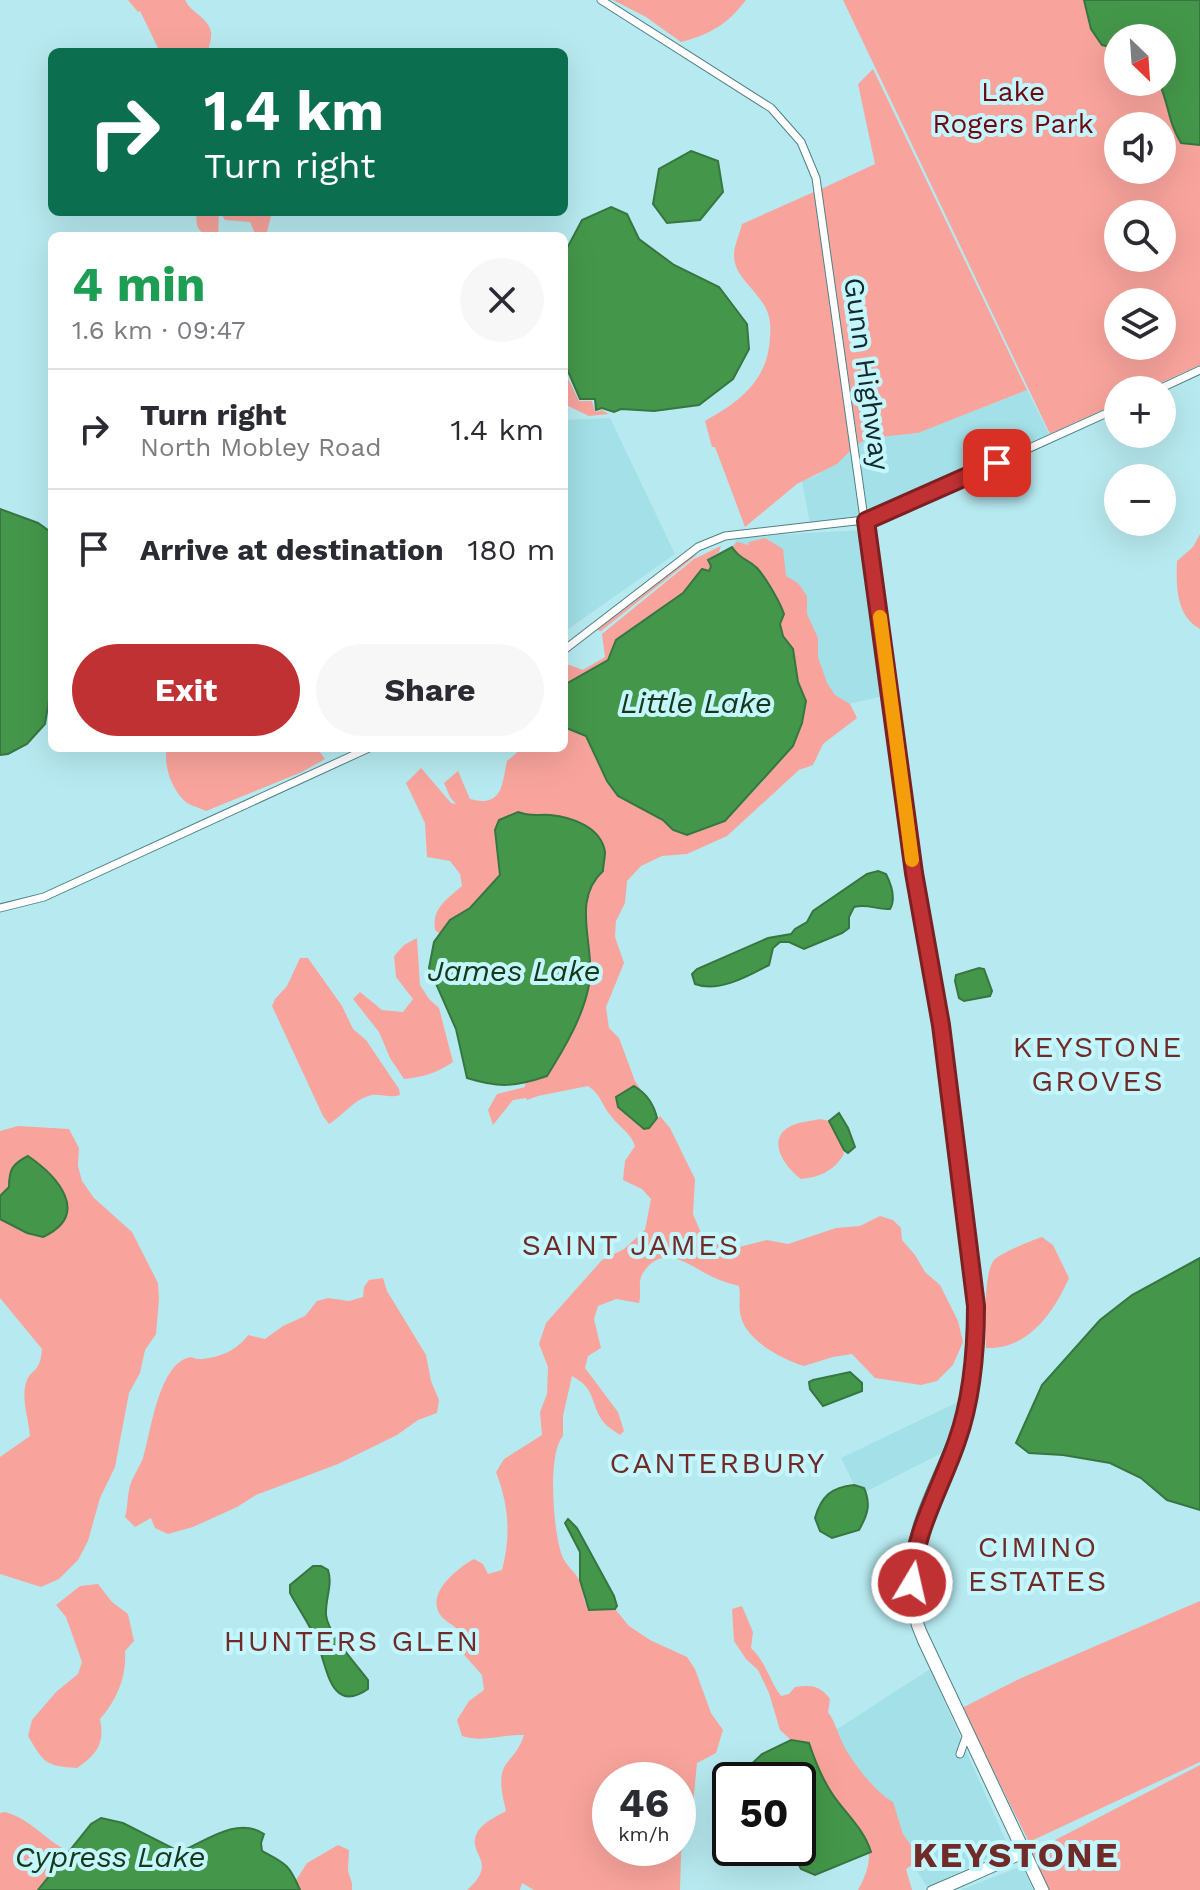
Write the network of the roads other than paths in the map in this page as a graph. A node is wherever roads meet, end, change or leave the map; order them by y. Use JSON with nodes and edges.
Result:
{"nodes":[{"id":1,"x":601,"y":0,"type":"edge"},
{"id":2,"x":1200,"y":370,"type":"edge"},
{"id":3,"x":1176,"y":381,"type":"edge"},
{"id":4,"x":1104,"y":414,"type":"edge"},
{"id":5,"x":866,"y":521,"type":"junction"},
{"id":6,"x":568,"y":647,"type":"edge"},
{"id":7,"x":360,"y":752,"type":"edge"},
{"id":8,"x":0,"y":908,"type":"edge"},
{"id":9,"x":970,"y":1384,"type":"junction"},
{"id":10,"x":966,"y":1735,"type":"junction"},
{"id":11,"x":960,"y":1754,"type":"dead end"},
{"id":12,"x":1015,"y":1839,"type":"junction"},
{"id":13,"x":1023,"y":1851,"type":"junction"},
{"id":14,"x":1008,"y":1855,"type":"junction"},
{"id":15,"x":931,"y":1890,"type":"edge"},
{"id":16,"x":944,"y":1890,"type":"edge"},
{"id":17,"x":1042,"y":1890,"type":"edge"}],
"edges":[{"from":1,"to":5,"type":"main road","name":"Gunn Highway"},
{"from":2,"to":3,"type":"main road"},
{"from":4,"to":5,"type":"main road"},
{"from":5,"to":6,"type":"main road"},
{"from":5,"to":9,"type":"main road","name":"Gunn Highway"},
{"from":7,"to":8,"type":"main road"},
{"from":9,"to":10,"type":"main road","name":"Gunn Highway"},
{"from":9,"to":13,"type":"main road","name":"Gunn Highway"},
{"from":10,"to":11,"type":"main road"},
{"from":10,"to":12,"type":"main road","name":"Gunn Highway"},
{"from":12,"to":13,"type":"main road","name":"Gunn Highway"},
{"from":12,"to":14,"type":"main road"},
{"from":13,"to":14,"type":"main road"},
{"from":13,"to":16,"type":"main road"},
{"from":13,"to":17,"type":"main road","name":"Gunn Highway"},
{"from":14,"to":15,"type":"main road"}]}
